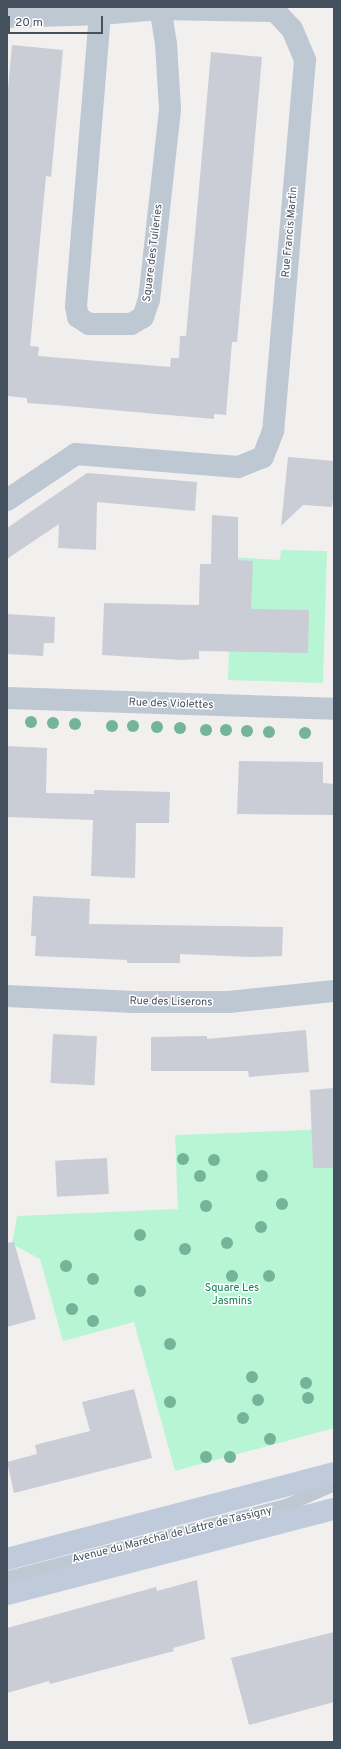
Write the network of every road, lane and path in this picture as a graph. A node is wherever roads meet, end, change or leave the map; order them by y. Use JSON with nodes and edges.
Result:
{"nodes":[{"id":1,"x":160,"y":8,"type":"edge"},
{"id":2,"x":100,"y":14,"type":"junction"},
{"id":3,"x":7,"y":17,"type":"edge"},
{"id":4,"x":7,"y":500,"type":"edge"},
{"id":5,"x":7,"y":698,"type":"edge"},
{"id":6,"x":334,"y":710,"type":"edge"},
{"id":7,"x":334,"y":991,"type":"edge"},
{"id":8,"x":7,"y":996,"type":"edge"},
{"id":9,"x":334,"y":1473,"type":"edge"},
{"id":10,"x":334,"y":1484,"type":"edge"},
{"id":11,"x":334,"y":1509,"type":"edge"},
{"id":12,"x":7,"y":1559,"type":"edge"},
{"id":13,"x":7,"y":1577,"type":"edge"},
{"id":14,"x":7,"y":1594,"type":"edge"}],
"edges":[{"from":1,"to":2,"type":"street","name":"Rue Francis Martin"},
{"from":1,"to":2,"type":"street","name":"Square des Tuileries"},
{"from":1,"to":4,"type":"street","name":"Rue Francis Martin"},
{"from":2,"to":3,"type":"street","name":"Rue Francis Martin"},
{"from":5,"to":6,"type":"street","name":"Rue des Violettes"},
{"from":7,"to":8,"type":"street","name":"Rue des Liserons"},
{"from":9,"to":12,"type":"main road","name":"Avenue du Maréchal de Lattre de Tassigny"},
{"from":10,"to":13,"type":"lane","name":"Avenue du Maréchal de Lattre de Tassigny"},
{"from":11,"to":14,"type":"main road","name":"Avenue du Maréchal de Lattre de Tassigny"}]}
